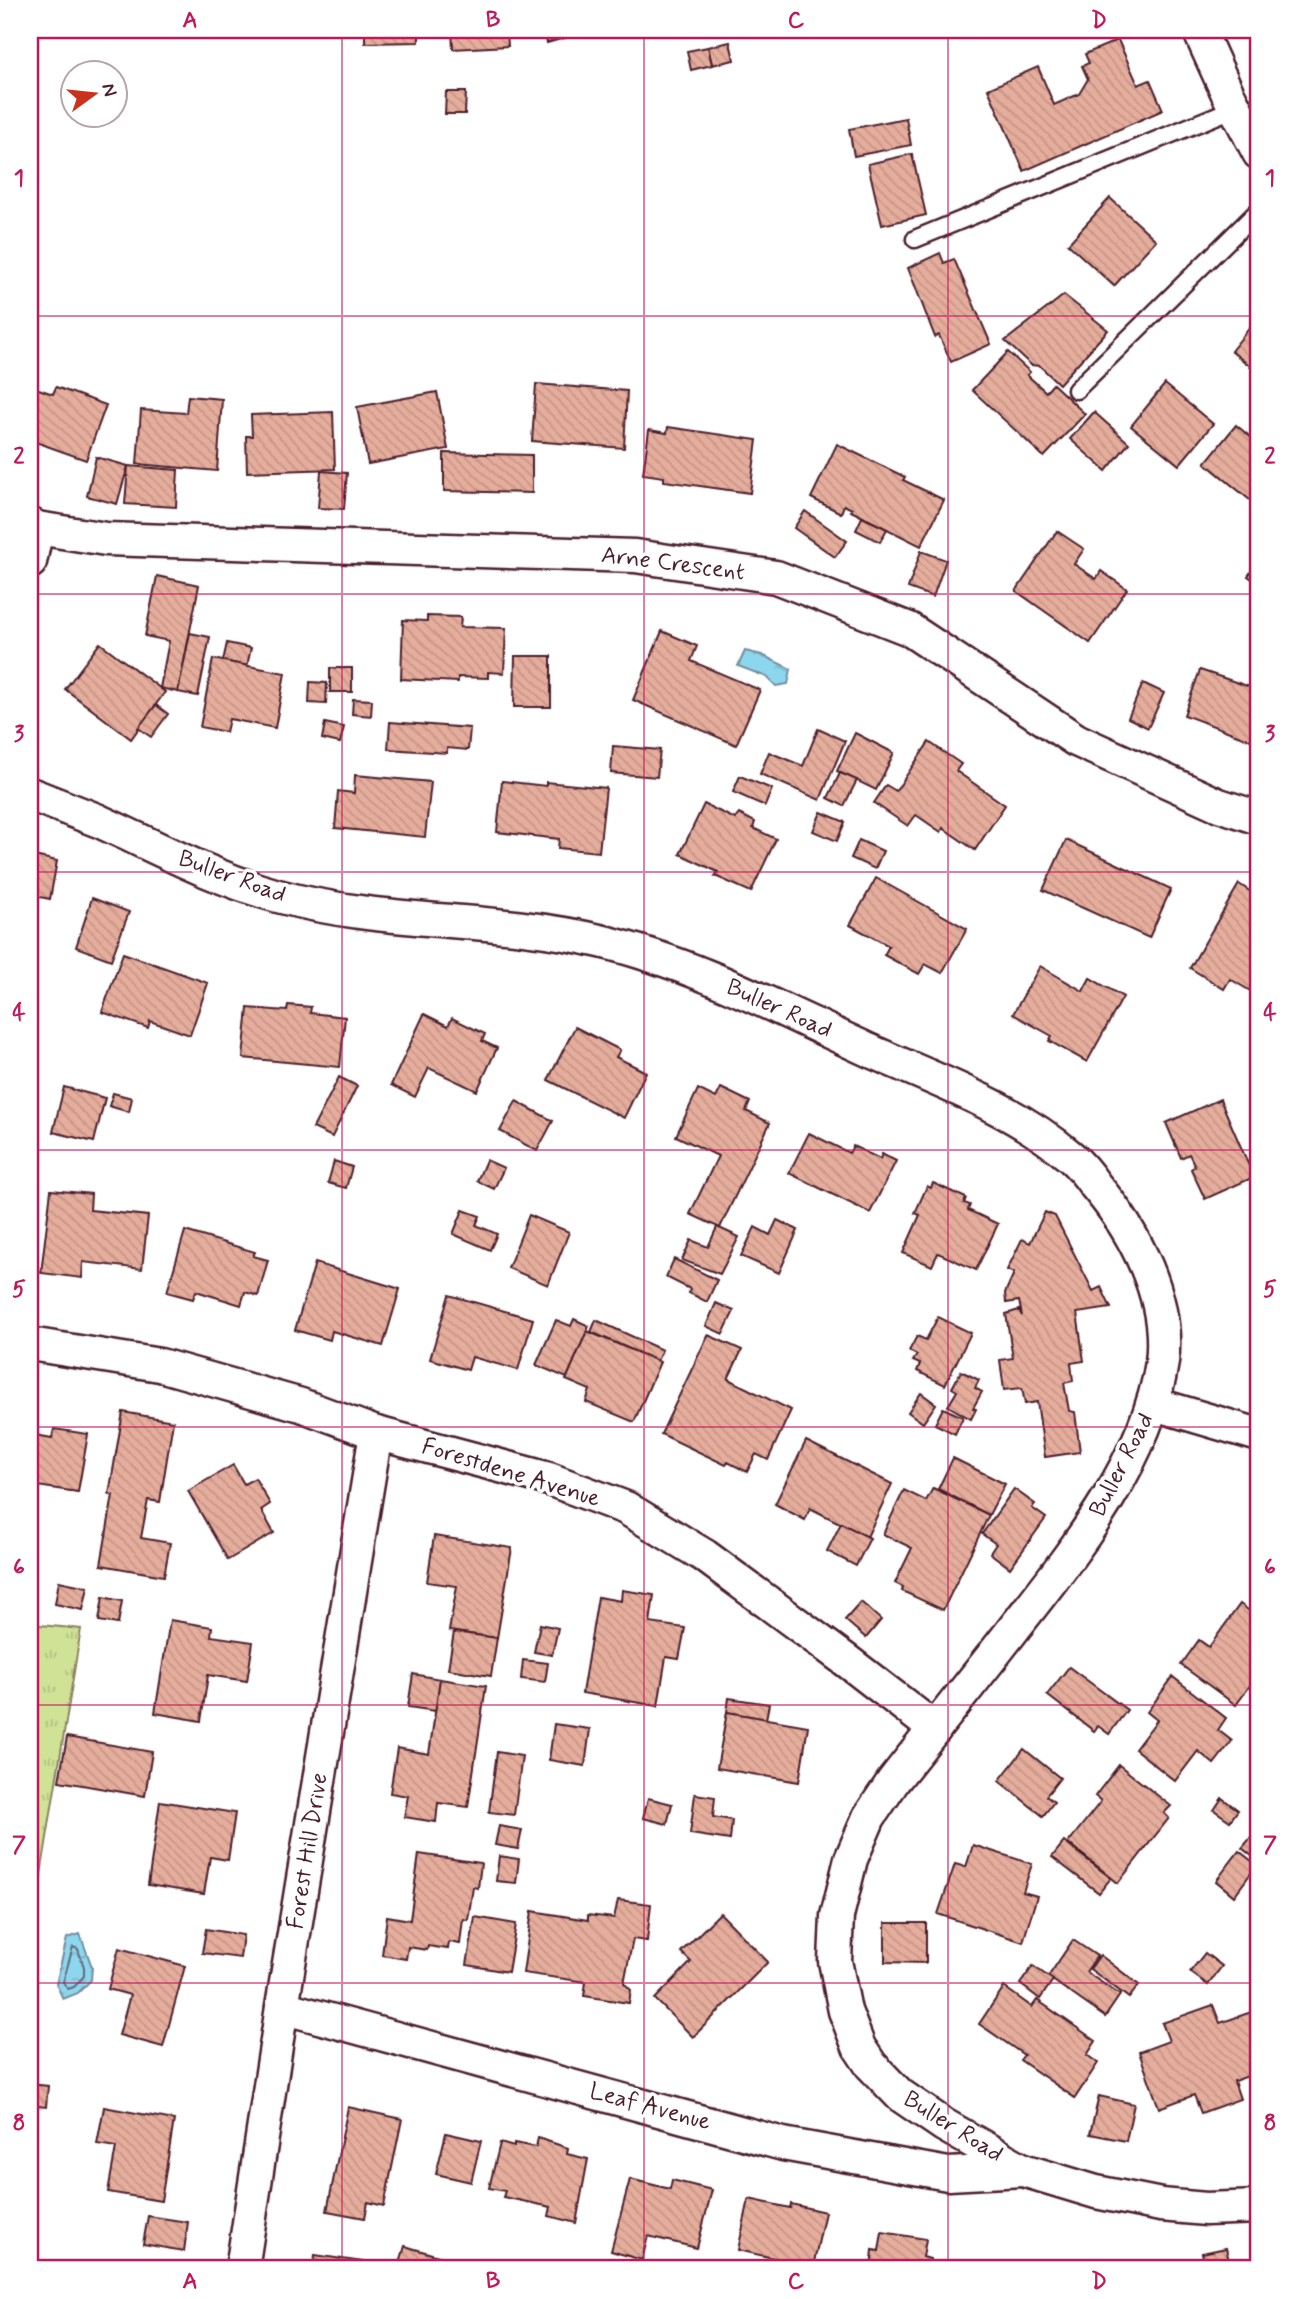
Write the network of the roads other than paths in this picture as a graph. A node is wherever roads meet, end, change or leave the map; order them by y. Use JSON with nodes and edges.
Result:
{"nodes":[{"id":1,"x":1199,"y":30,"type":"edge"},
{"id":2,"x":1235,"y":108,"type":"junction"},
{"id":3,"x":1259,"y":153,"type":"edge"},
{"id":4,"x":1259,"y":210,"type":"edge"},
{"id":5,"x":915,"y":239,"type":"dead end"},
{"id":6,"x":1076,"y":390,"type":"dead end"},
{"id":7,"x":34,"y":526,"type":"edge"},
{"id":8,"x":30,"y":562,"type":"edge"},
{"id":9,"x":30,"y":794,"type":"edge"},
{"id":10,"x":1259,"y":818,"type":"edge"},
{"id":11,"x":30,"y":1345,"type":"edge"},
{"id":12,"x":1154,"y":1404,"type":"junction"},
{"id":13,"x":376,"y":1433,"type":"junction"},
{"id":14,"x":1259,"y":1435,"type":"edge"},
{"id":15,"x":934,"y":1729,"type":"junction"},
{"id":16,"x":282,"y":2007,"type":"junction"},
{"id":17,"x":1023,"y":2170,"type":"junction"},
{"id":18,"x":1259,"y":2207,"type":"edge"},
{"id":19,"x":242,"y":2269,"type":"edge"}],
"edges":[{"from":1,"to":2,"type":"street"},
{"from":2,"to":3,"type":"street"},
{"from":2,"to":5,"type":"lane"},
{"from":4,"to":6,"type":"lane"},
{"from":7,"to":8,"type":"street"},
{"from":7,"to":10,"type":"street","name":"Arne Crescent"},
{"from":9,"to":12,"type":"street","name":"Buller Road"},
{"from":11,"to":13,"type":"street","name":"Forestdene Avenue"},
{"from":12,"to":14,"type":"street"},
{"from":12,"to":15,"type":"street","name":"Buller Road"},
{"from":13,"to":15,"type":"street","name":"Forestdene Avenue"},
{"from":13,"to":16,"type":"street","name":"Forest Hill Drive"},
{"from":15,"to":17,"type":"street","name":"Buller Road"},
{"from":16,"to":17,"type":"street","name":"Leaf Avenue"},
{"from":16,"to":19,"type":"street","name":"Forest Hill Drive"},
{"from":17,"to":18,"type":"street","name":"Buller Road"}]}
